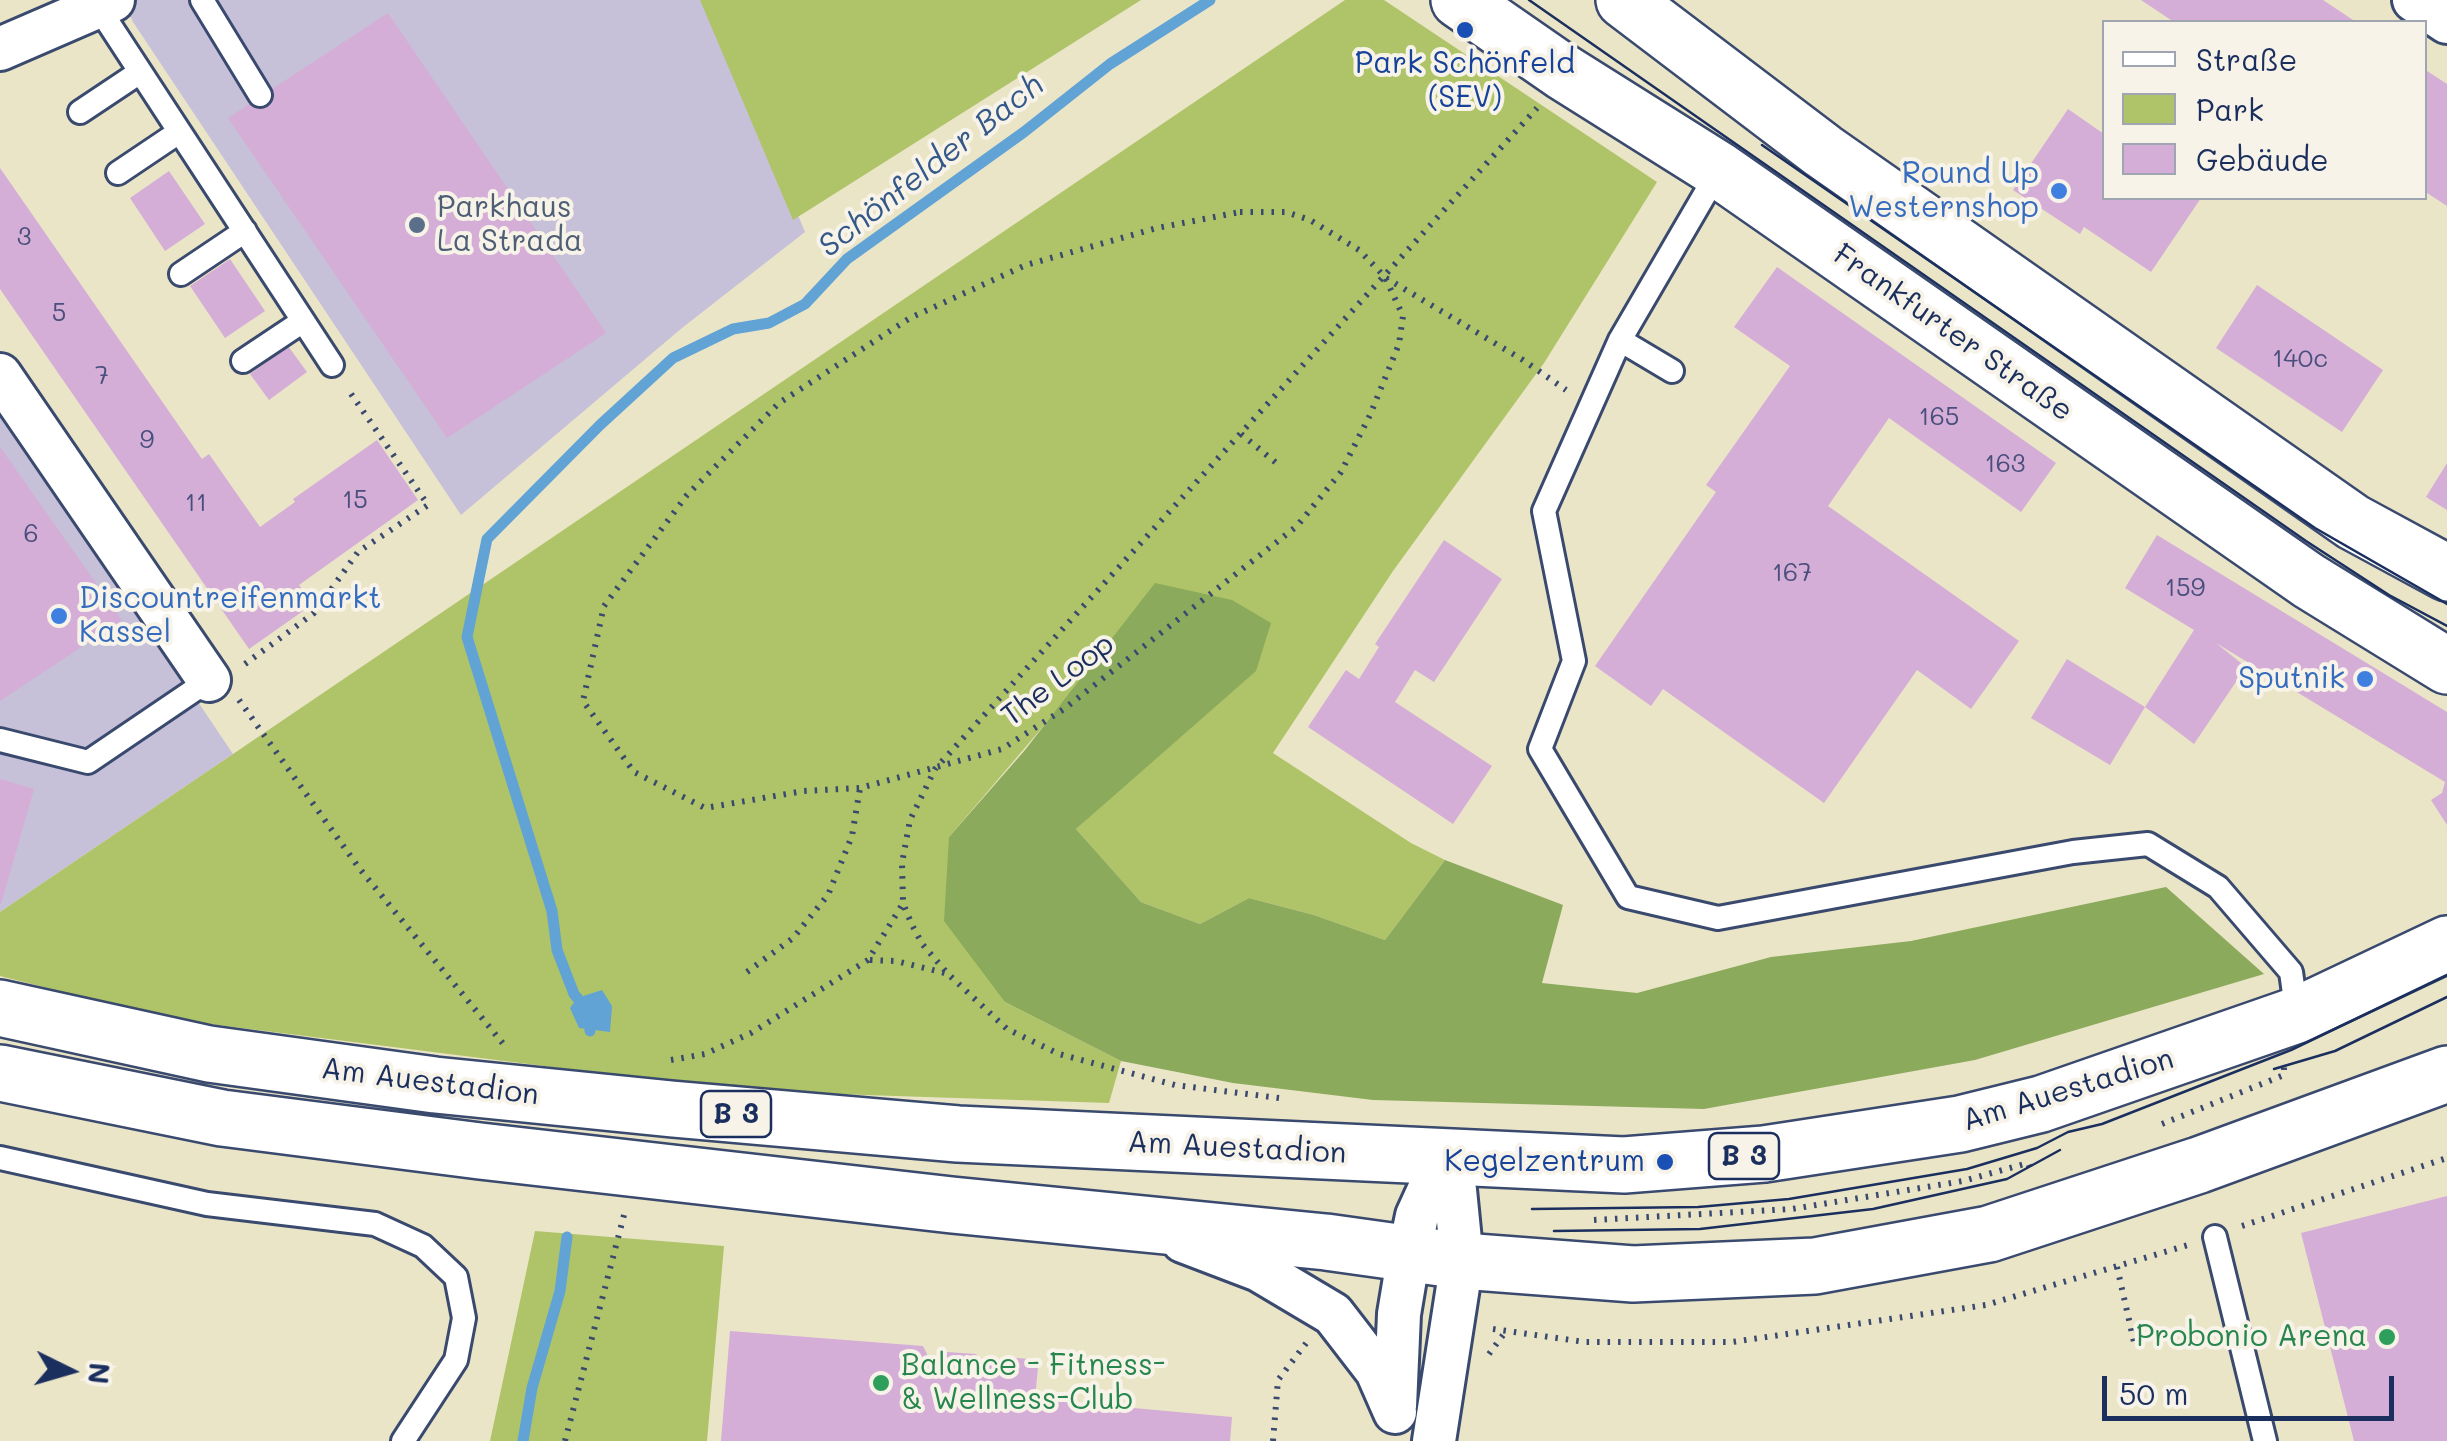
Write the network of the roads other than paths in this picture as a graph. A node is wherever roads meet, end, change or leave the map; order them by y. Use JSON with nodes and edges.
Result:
{"nodes":[{"id":1,"x":202,"y":0,"type":"edge"},
{"id":2,"x":1459,"y":0,"type":"edge"},
{"id":3,"x":1624,"y":0,"type":"edge"},
{"id":4,"x":2414,"y":0,"type":"edge"},
{"id":5,"x":105,"y":3,"type":"edge"},
{"id":6,"x":2447,"y":22,"type":"edge"},
{"id":7,"x":0,"y":49,"type":"edge"},
{"id":8,"x":140,"y":72,"type":"junction"},
{"id":9,"x":260,"y":95,"type":"dead end"},
{"id":10,"x":80,"y":112,"type":"dead end"},
{"id":11,"x":180,"y":132,"type":"junction"},
{"id":12,"x":1719,"y":170,"type":"junction"},
{"id":13,"x":118,"y":173,"type":"dead end"},
{"id":14,"x":244,"y":231,"type":"junction"},
{"id":15,"x":181,"y":274,"type":"dead end"},
{"id":16,"x":303,"y":321,"type":"junction"},
{"id":17,"x":1620,"y":340,"type":"junction"},
{"id":18,"x":243,"y":362,"type":"dead end"},
{"id":19,"x":332,"y":365,"type":"road end"},
{"id":20,"x":1672,"y":371,"type":"dead end"},
{"id":21,"x":0,"y":374,"type":"edge"},
{"id":22,"x":2447,"y":573,"type":"edge"},
{"id":23,"x":2447,"y":666,"type":"edge"},
{"id":24,"x":208,"y":680,"type":"joint"},
{"id":25,"x":0,"y":740,"type":"edge"},
{"id":26,"x":2447,"y":944,"type":"edge"},
{"id":27,"x":0,"y":1008,"type":"edge"},
{"id":28,"x":2298,"y":1015,"type":"junction"},
{"id":29,"x":0,"y":1074,"type":"edge"},
{"id":30,"x":2447,"y":1074,"type":"edge"},
{"id":31,"x":0,"y":1158,"type":"edge"},
{"id":32,"x":1443,"y":1159,"type":"junction"},
{"id":33,"x":1130,"y":1220,"type":"junction"},
{"id":34,"x":2215,"y":1237,"type":"dead end"},
{"id":35,"x":1436,"y":1257,"type":"junction"},
{"id":36,"x":1396,"y":1427,"type":"edge"},
{"id":37,"x":404,"y":1441,"type":"edge"},
{"id":38,"x":1434,"y":1441,"type":"edge"},
{"id":39,"x":2265,"y":1441,"type":"edge"}],
"edges":[{"from":1,"to":9,"type":"lane"},
{"from":2,"to":12,"type":"main road","name":"Frankfurter Straße"},
{"from":3,"to":22,"type":"main road"},
{"from":4,"to":6,"type":"street"},
{"from":5,"to":7,"type":"street"},
{"from":5,"to":8,"type":"lane"},
{"from":8,"to":10,"type":"lane"},
{"from":8,"to":11,"type":"lane"},
{"from":11,"to":13,"type":"lane"},
{"from":11,"to":14,"type":"lane"},
{"from":12,"to":17,"type":"lane"},
{"from":12,"to":23,"type":"main road","name":"Frankfurter Straße"},
{"from":14,"to":15,"type":"lane"},
{"from":14,"to":16,"type":"lane"},
{"from":16,"to":18,"type":"lane"},
{"from":16,"to":19,"type":"lane"},
{"from":17,"to":20,"type":"lane"},
{"from":17,"to":28,"type":"lane"},
{"from":21,"to":24,"type":"street"},
{"from":24,"to":25,"type":"lane"},
{"from":26,"to":28,"type":"main road","name":"Am Auestadion","number":"B 3"},
{"from":27,"to":32,"type":"main road","name":"Am Auestadion","number":"B 3"},
{"from":28,"to":32,"type":"main road","name":"Am Auestadion","number":"B 3"},
{"from":29,"to":33,"type":"main road","name":"Am Auestadion","number":"B 3"},
{"from":30,"to":35,"type":"main road","name":"Am Auestadion","number":"B 3"},
{"from":31,"to":37,"type":"lane"},
{"from":32,"to":35,"type":"street"},
{"from":33,"to":35,"type":"main road","name":"Am Auestadion","number":"B 3"},
{"from":33,"to":36,"type":"street","name":"Am Auestadion","number":"B 3"},
{"from":34,"to":39,"type":"lane"},
{"from":35,"to":36,"type":"street"},
{"from":35,"to":38,"type":"street"}]}
